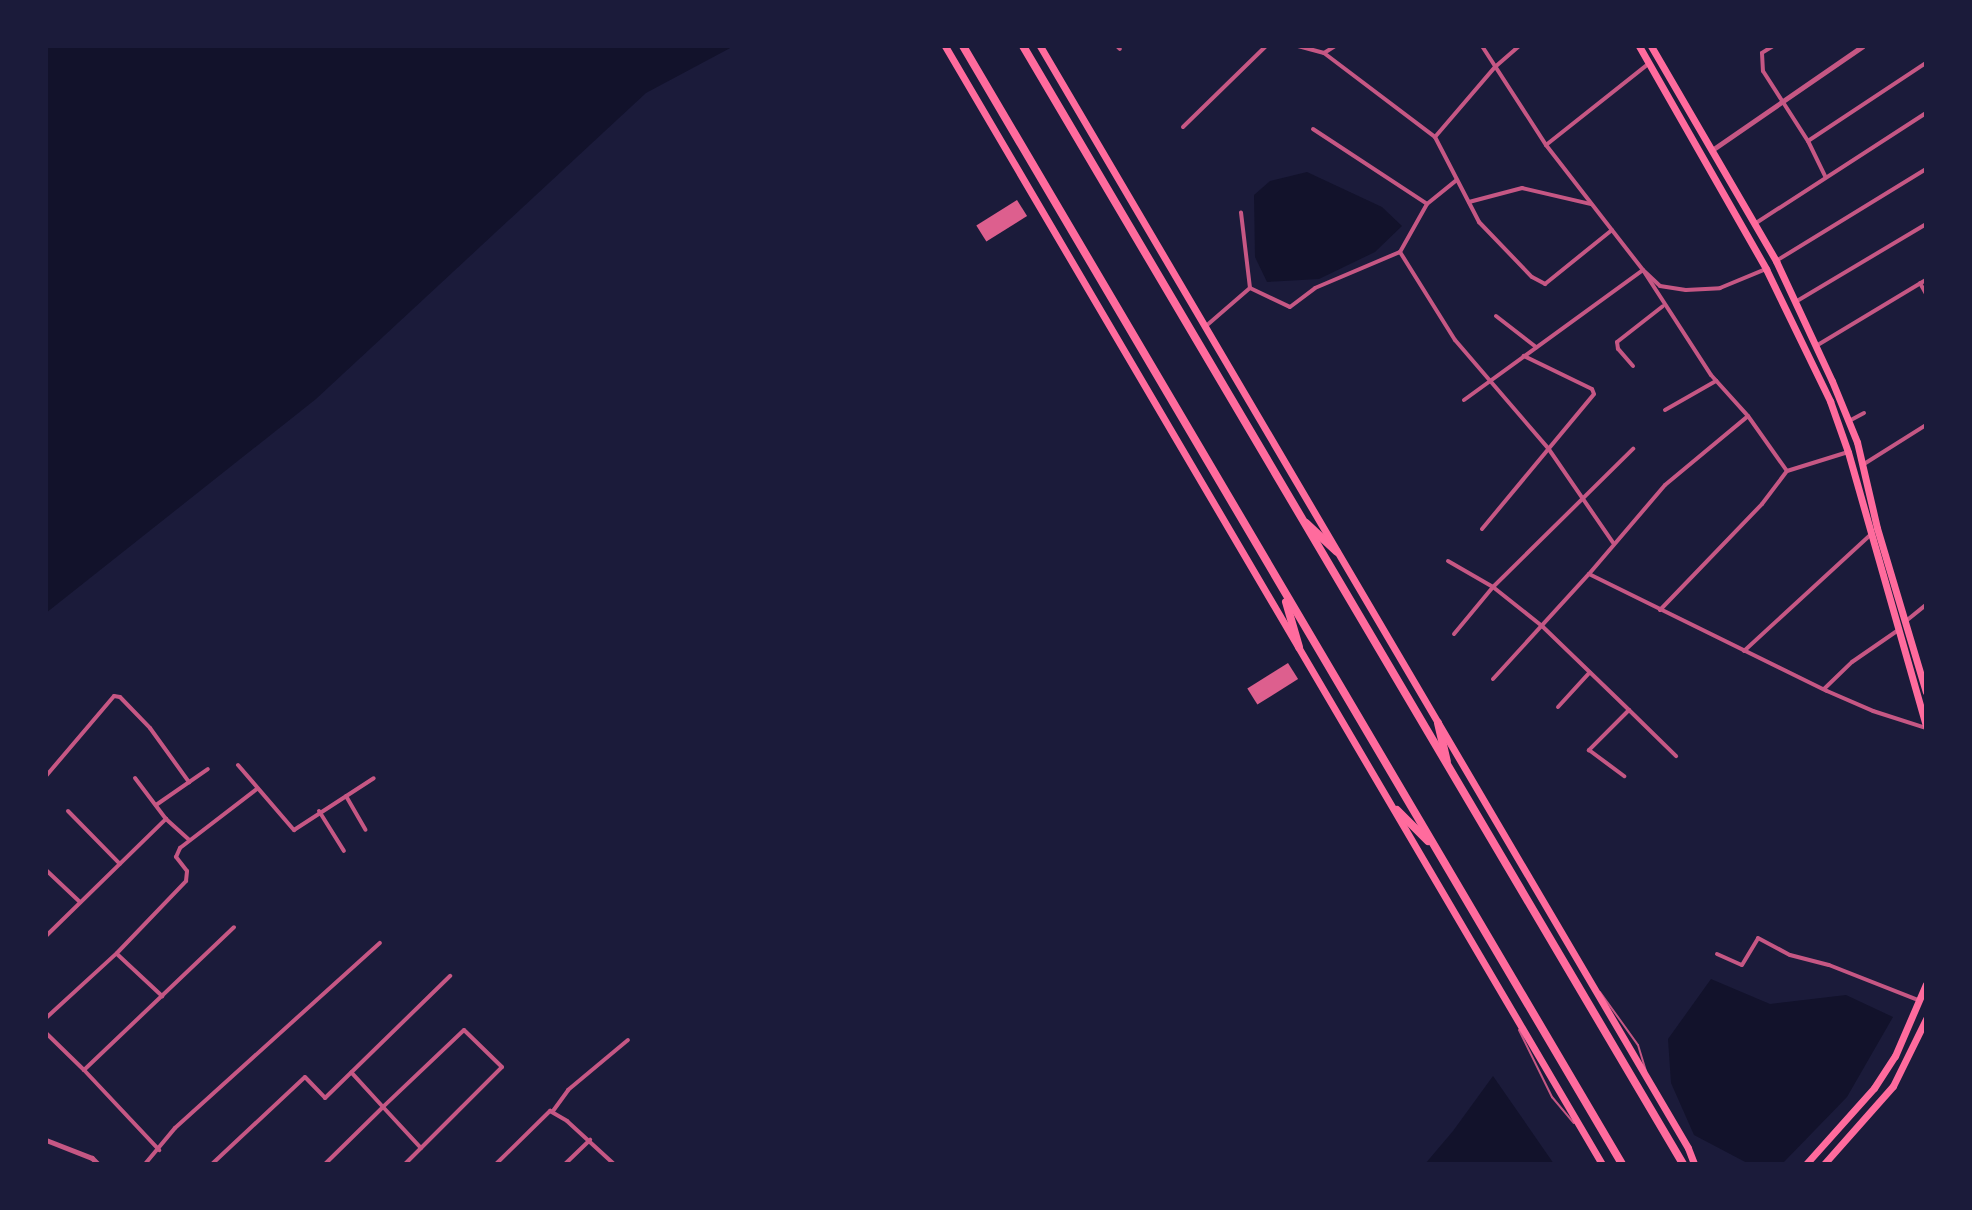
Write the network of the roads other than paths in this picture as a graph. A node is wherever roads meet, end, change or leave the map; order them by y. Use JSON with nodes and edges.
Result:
{"nodes":[{"id":1,"x":945,"y":46,"type":"edge"},
{"id":2,"x":963,"y":46,"type":"edge"},
{"id":3,"x":1023,"y":46,"type":"edge"},
{"id":4,"x":1040,"y":46,"type":"edge"},
{"id":5,"x":1266,"y":46,"type":"edge"},
{"id":6,"x":1298,"y":46,"type":"edge"},
{"id":7,"x":1335,"y":46,"type":"edge"},
{"id":8,"x":1482,"y":46,"type":"edge"},
{"id":9,"x":1519,"y":46,"type":"edge"},
{"id":10,"x":1639,"y":46,"type":"edge"},
{"id":11,"x":1651,"y":46,"type":"edge"},
{"id":12,"x":1773,"y":46,"type":"edge"},
{"id":13,"x":1863,"y":46,"type":"edge"},
{"id":14,"x":1324,"y":53,"type":"junction"},
{"id":15,"x":1926,"y":63,"type":"edge"},
{"id":16,"x":1647,"y":65,"type":"junction"},
{"id":17,"x":1495,"y":67,"type":"junction"},
{"id":18,"x":1783,"y":102,"type":"junction"},
{"id":19,"x":1926,"y":113,"type":"edge"},
{"id":20,"x":1183,"y":127,"type":"dead end"},
{"id":21,"x":1313,"y":129,"type":"dead end"},
{"id":22,"x":1435,"y":137,"type":"junction"},
{"id":23,"x":1808,"y":141,"type":"junction"},
{"id":24,"x":1546,"y":145,"type":"junction"},
{"id":25,"x":1712,"y":150,"type":"junction"},
{"id":26,"x":1926,"y":169,"type":"edge"},
{"id":27,"x":1825,"y":177,"type":"junction"},
{"id":28,"x":1457,"y":180,"type":"junction"},
{"id":29,"x":1469,"y":202,"type":"junction"},
{"id":30,"x":1427,"y":204,"type":"junction"},
{"id":31,"x":1593,"y":204,"type":"junction"},
{"id":32,"x":1241,"y":213,"type":"dead end"},
{"id":33,"x":1756,"y":223,"type":"junction"},
{"id":34,"x":1926,"y":224,"type":"edge"},
{"id":35,"x":1612,"y":230,"type":"junction"},
{"id":36,"x":1400,"y":252,"type":"junction"},
{"id":37,"x":1776,"y":261,"type":"junction"},
{"id":38,"x":1766,"y":269,"type":"junction"},
{"id":39,"x":1643,"y":270,"type":"junction"},
{"id":40,"x":1926,"y":280,"type":"edge"},
{"id":41,"x":1920,"y":283,"type":"junction"},
{"id":42,"x":1250,"y":288,"type":"junction"},
{"id":43,"x":1926,"y":294,"type":"edge"},
{"id":44,"x":1797,"y":301,"type":"junction"},
{"id":45,"x":1663,"y":306,"type":"junction"},
{"id":46,"x":1496,"y":316,"type":"dead end"},
{"id":47,"x":1205,"y":327,"type":"junction"},
{"id":48,"x":1816,"y":346,"type":"junction"},
{"id":49,"x":1536,"y":347,"type":"junction"},
{"id":50,"x":1524,"y":356,"type":"junction"},
{"id":51,"x":1633,"y":366,"type":"dead end"},
{"id":52,"x":1490,"y":381,"type":"junction"},
{"id":53,"x":1716,"y":381,"type":"junction"},
{"id":54,"x":1464,"y":400,"type":"dead end"},
{"id":55,"x":1665,"y":410,"type":"dead end"},
{"id":56,"x":1864,"y":413,"type":"dead end"},
{"id":57,"x":1748,"y":416,"type":"junction"},
{"id":58,"x":1848,"y":422,"type":"junction"},
{"id":59,"x":1926,"y":425,"type":"edge"},
{"id":60,"x":1548,"y":448,"type":"junction"},
{"id":61,"x":1633,"y":449,"type":"dead end"},
{"id":62,"x":1848,"y":452,"type":"junction"},
{"id":63,"x":1863,"y":465,"type":"junction"},
{"id":64,"x":1787,"y":471,"type":"junction"},
{"id":65,"x":1582,"y":497,"type":"junction"},
{"id":66,"x":1300,"y":517,"type":"junction"},
{"id":67,"x":1482,"y":529,"type":"dead end"},
{"id":68,"x":1869,"y":536,"type":"junction"},
{"id":69,"x":1614,"y":544,"type":"junction"},
{"id":70,"x":1337,"y":552,"type":"junction"},
{"id":71,"x":1448,"y":561,"type":"dead end"},
{"id":72,"x":1589,"y":574,"type":"junction"},
{"id":73,"x":1493,"y":587,"type":"junction"},
{"id":74,"x":1282,"y":590,"type":"junction"},
{"id":75,"x":1926,"y":605,"type":"edge"},
{"id":76,"x":1660,"y":610,"type":"junction"},
{"id":77,"x":1905,"y":622,"type":"junction"},
{"id":78,"x":1542,"y":626,"type":"junction"},
{"id":79,"x":1897,"y":631,"type":"junction"},
{"id":80,"x":1454,"y":634,"type":"dead end"},
{"id":81,"x":1299,"y":647,"type":"junction"},
{"id":82,"x":1744,"y":651,"type":"junction"},
{"id":83,"x":1590,"y":672,"type":"junction"},
{"id":84,"x":1493,"y":679,"type":"dead end"},
{"id":85,"x":1824,"y":689,"type":"junction"},
{"id":86,"x":1926,"y":692,"type":"edge"},
{"id":87,"x":1558,"y":707,"type":"dead end"},
{"id":88,"x":1629,"y":710,"type":"junction"},
{"id":89,"x":1438,"y":723,"type":"junction"},
{"id":90,"x":1926,"y":727,"type":"edge"},
{"id":91,"x":1676,"y":756,"type":"dead end"},
{"id":92,"x":238,"y":765,"type":"dead end"},
{"id":93,"x":208,"y":769,"type":"dead end"},
{"id":94,"x":1450,"y":772,"type":"junction"},
{"id":95,"x":46,"y":776,"type":"edge"},
{"id":96,"x":1624,"y":776,"type":"dead end"},
{"id":97,"x":135,"y":778,"type":"dead end"},
{"id":98,"x":374,"y":778,"type":"dead end"},
{"id":99,"x":189,"y":782,"type":"junction"},
{"id":100,"x":257,"y":789,"type":"junction"},
{"id":101,"x":346,"y":796,"type":"junction"},
{"id":102,"x":156,"y":805,"type":"junction"},
{"id":103,"x":1397,"y":810,"type":"junction"},
{"id":104,"x":68,"y":811,"type":"dead end"},
{"id":105,"x":319,"y":811,"type":"junction"},
{"id":106,"x":166,"y":819,"type":"junction"},
{"id":107,"x":366,"y":830,"type":"dead end"},
{"id":108,"x":189,"y":840,"type":"junction"},
{"id":109,"x":344,"y":851,"type":"dead end"},
{"id":110,"x":1436,"y":851,"type":"junction"},
{"id":111,"x":120,"y":864,"type":"junction"},
{"id":112,"x":46,"y":870,"type":"edge"},
{"id":113,"x":80,"y":902,"type":"junction"},
{"id":114,"x":234,"y":927,"type":"dead end"},
{"id":115,"x":46,"y":936,"type":"edge"},
{"id":116,"x":380,"y":943,"type":"dead end"},
{"id":117,"x":117,"y":953,"type":"junction"},
{"id":118,"x":1717,"y":954,"type":"dead end"},
{"id":119,"x":450,"y":976,"type":"dead end"},
{"id":120,"x":1926,"y":984,"type":"edge"},
{"id":121,"x":162,"y":996,"type":"junction"},
{"id":122,"x":1920,"y":1001,"type":"junction"},
{"id":123,"x":46,"y":1018,"type":"edge"},
{"id":124,"x":1926,"y":1019,"type":"edge"},
{"id":125,"x":46,"y":1033,"type":"edge"},
{"id":126,"x":628,"y":1040,"type":"dead end"},
{"id":127,"x":84,"y":1070,"type":"junction"},
{"id":128,"x":351,"y":1072,"type":"junction"},
{"id":129,"x":383,"y":1107,"type":"junction"},
{"id":130,"x":553,"y":1111,"type":"junction"},
{"id":131,"x":46,"y":1140,"type":"edge"},
{"id":132,"x":590,"y":1140,"type":"junction"},
{"id":133,"x":421,"y":1148,"type":"junction"},
{"id":134,"x":159,"y":1150,"type":"junction"},
{"id":135,"x":98,"y":1164,"type":"edge"},
{"id":136,"x":145,"y":1164,"type":"edge"},
{"id":137,"x":212,"y":1164,"type":"edge"},
{"id":138,"x":325,"y":1164,"type":"edge"},
{"id":139,"x":405,"y":1164,"type":"edge"},
{"id":140,"x":496,"y":1164,"type":"edge"},
{"id":141,"x":565,"y":1164,"type":"edge"},
{"id":142,"x":614,"y":1164,"type":"edge"},
{"id":143,"x":1602,"y":1164,"type":"edge"},
{"id":144,"x":1622,"y":1164,"type":"edge"},
{"id":145,"x":1683,"y":1164,"type":"edge"},
{"id":146,"x":1694,"y":1164,"type":"edge"},
{"id":147,"x":1806,"y":1164,"type":"edge"},
{"id":148,"x":1824,"y":1164,"type":"edge"}],
"edges":[{"from":1,"to":81,"type":"main road"},
{"from":2,"to":74,"type":"highway"},
{"from":3,"to":66,"type":"highway"},
{"from":4,"to":47,"type":"main road"},
{"from":5,"to":20,"type":"street"},
{"from":6,"to":14,"type":"street"},
{"from":7,"to":14,"type":"street"},
{"from":8,"to":17,"type":"street"},
{"from":9,"to":17,"type":"street"},
{"from":10,"to":16,"type":"main road"},
{"from":11,"to":25,"type":"main road"},
{"from":12,"to":18,"type":"street"},
{"from":13,"to":18,"type":"street"},
{"from":14,"to":22,"type":"street"},
{"from":15,"to":23,"type":"street"},
{"from":16,"to":24,"type":"street"},
{"from":16,"to":38,"type":"main road"},
{"from":17,"to":22,"type":"street"},
{"from":17,"to":24,"type":"street"},
{"from":18,"to":23,"type":"street"},
{"from":18,"to":25,"type":"street"},
{"from":19,"to":27,"type":"street"},
{"from":21,"to":30,"type":"street"},
{"from":22,"to":28,"type":"street"},
{"from":23,"to":27,"type":"street"},
{"from":24,"to":31,"type":"street"},
{"from":25,"to":33,"type":"main road"},
{"from":26,"to":37,"type":"street"},
{"from":27,"to":33,"type":"street"},
{"from":28,"to":29,"type":"street"},
{"from":28,"to":30,"type":"street"},
{"from":29,"to":31,"type":"street"},
{"from":29,"to":35,"type":"street"},
{"from":30,"to":36,"type":"street"},
{"from":31,"to":35,"type":"street"},
{"from":32,"to":42,"type":"street"},
{"from":33,"to":37,"type":"main road"},
{"from":34,"to":44,"type":"street"},
{"from":35,"to":39,"type":"street"},
{"from":36,"to":42,"type":"street"},
{"from":36,"to":52,"type":"street"},
{"from":37,"to":38,"type":"main road"},
{"from":37,"to":44,"type":"main road"},
{"from":38,"to":39,"type":"street"},
{"from":38,"to":62,"type":"main road"},
{"from":39,"to":45,"type":"street"},
{"from":39,"to":49,"type":"street"},
{"from":40,"to":41,"type":"street"},
{"from":41,"to":43,"type":"street"},
{"from":41,"to":48,"type":"street"},
{"from":42,"to":47,"type":"street"},
{"from":44,"to":48,"type":"main road"},
{"from":45,"to":51,"type":"street"},
{"from":45,"to":53,"type":"street"},
{"from":46,"to":49,"type":"street"},
{"from":47,"to":70,"type":"main road"},
{"from":48,"to":58,"type":"main road"},
{"from":49,"to":50,"type":"street"},
{"from":50,"to":52,"type":"street"},
{"from":50,"to":60,"type":"street"},
{"from":52,"to":54,"type":"street"},
{"from":52,"to":60,"type":"street"},
{"from":53,"to":55,"type":"street"},
{"from":53,"to":57,"type":"street"},
{"from":56,"to":58,"type":"street"},
{"from":57,"to":64,"type":"street"},
{"from":57,"to":69,"type":"street"},
{"from":58,"to":63,"type":"main road"},
{"from":59,"to":63,"type":"street"},
{"from":60,"to":65,"type":"street"},
{"from":60,"to":67,"type":"street"},
{"from":61,"to":65,"type":"street"},
{"from":62,"to":64,"type":"street"},
{"from":62,"to":68,"type":"main road"},
{"from":63,"to":77,"type":"main road"},
{"from":64,"to":76,"type":"street"},
{"from":65,"to":69,"type":"street"},
{"from":65,"to":73,"type":"street"},
{"from":66,"to":70,"type":"highway"},
{"from":66,"to":94,"type":"highway"},
{"from":68,"to":79,"type":"main road"},
{"from":68,"to":82,"type":"street"},
{"from":69,"to":72,"type":"street"},
{"from":70,"to":89,"type":"main road"},
{"from":71,"to":73,"type":"street"},
{"from":72,"to":76,"type":"street"},
{"from":72,"to":78,"type":"street"},
{"from":73,"to":78,"type":"street"},
{"from":73,"to":80,"type":"street"},
{"from":74,"to":81,"type":"highway"},
{"from":74,"to":110,"type":"highway"},
{"from":75,"to":77,"type":"street"},
{"from":76,"to":82,"type":"street"},
{"from":77,"to":86,"type":"main road"},
{"from":78,"to":83,"type":"street"},
{"from":78,"to":84,"type":"street"},
{"from":79,"to":85,"type":"street"},
{"from":79,"to":90,"type":"main road"},
{"from":81,"to":103,"type":"main road"},
{"from":82,"to":85,"type":"street"},
{"from":83,"to":87,"type":"street"},
{"from":83,"to":88,"type":"street"},
{"from":85,"to":90,"type":"street"},
{"from":88,"to":91,"type":"street"},
{"from":88,"to":96,"type":"street"},
{"from":89,"to":94,"type":"highway"},
{"from":89,"to":146,"type":"main road"},
{"from":92,"to":100,"type":"street"},
{"from":93,"to":99,"type":"street"},
{"from":94,"to":145,"type":"highway"},
{"from":95,"to":99,"type":"street"},
{"from":97,"to":102,"type":"street"},
{"from":98,"to":101,"type":"street"},
{"from":99,"to":102,"type":"street"},
{"from":100,"to":105,"type":"street"},
{"from":100,"to":108,"type":"street"},
{"from":101,"to":105,"type":"street"},
{"from":101,"to":107,"type":"street"},
{"from":102,"to":106,"type":"street"},
{"from":103,"to":110,"type":"highway"},
{"from":103,"to":143,"type":"main road"},
{"from":104,"to":111,"type":"street"},
{"from":105,"to":109,"type":"street"},
{"from":106,"to":108,"type":"street"},
{"from":106,"to":111,"type":"street"},
{"from":108,"to":117,"type":"street"},
{"from":110,"to":144,"type":"highway"},
{"from":111,"to":113,"type":"street"},
{"from":112,"to":113,"type":"street"},
{"from":113,"to":115,"type":"street"},
{"from":114,"to":121,"type":"street"},
{"from":116,"to":134,"type":"street"},
{"from":117,"to":121,"type":"street"},
{"from":117,"to":123,"type":"street"},
{"from":118,"to":122,"type":"street"},
{"from":119,"to":128,"type":"street"},
{"from":120,"to":122,"type":"main road"},
{"from":121,"to":127,"type":"street"},
{"from":122,"to":147,"type":"main road"},
{"from":124,"to":148,"type":"main road"},
{"from":125,"to":127,"type":"street"},
{"from":126,"to":130,"type":"street"},
{"from":127,"to":134,"type":"street"},
{"from":128,"to":129,"type":"street"},
{"from":128,"to":137,"type":"street"},
{"from":129,"to":133,"type":"street"},
{"from":129,"to":133,"type":"street"},
{"from":129,"to":138,"type":"street"},
{"from":130,"to":132,"type":"street"},
{"from":130,"to":140,"type":"street"},
{"from":131,"to":135,"type":"street"},
{"from":132,"to":141,"type":"street"},
{"from":132,"to":142,"type":"street"},
{"from":133,"to":139,"type":"street"},
{"from":134,"to":136,"type":"street"}]}
